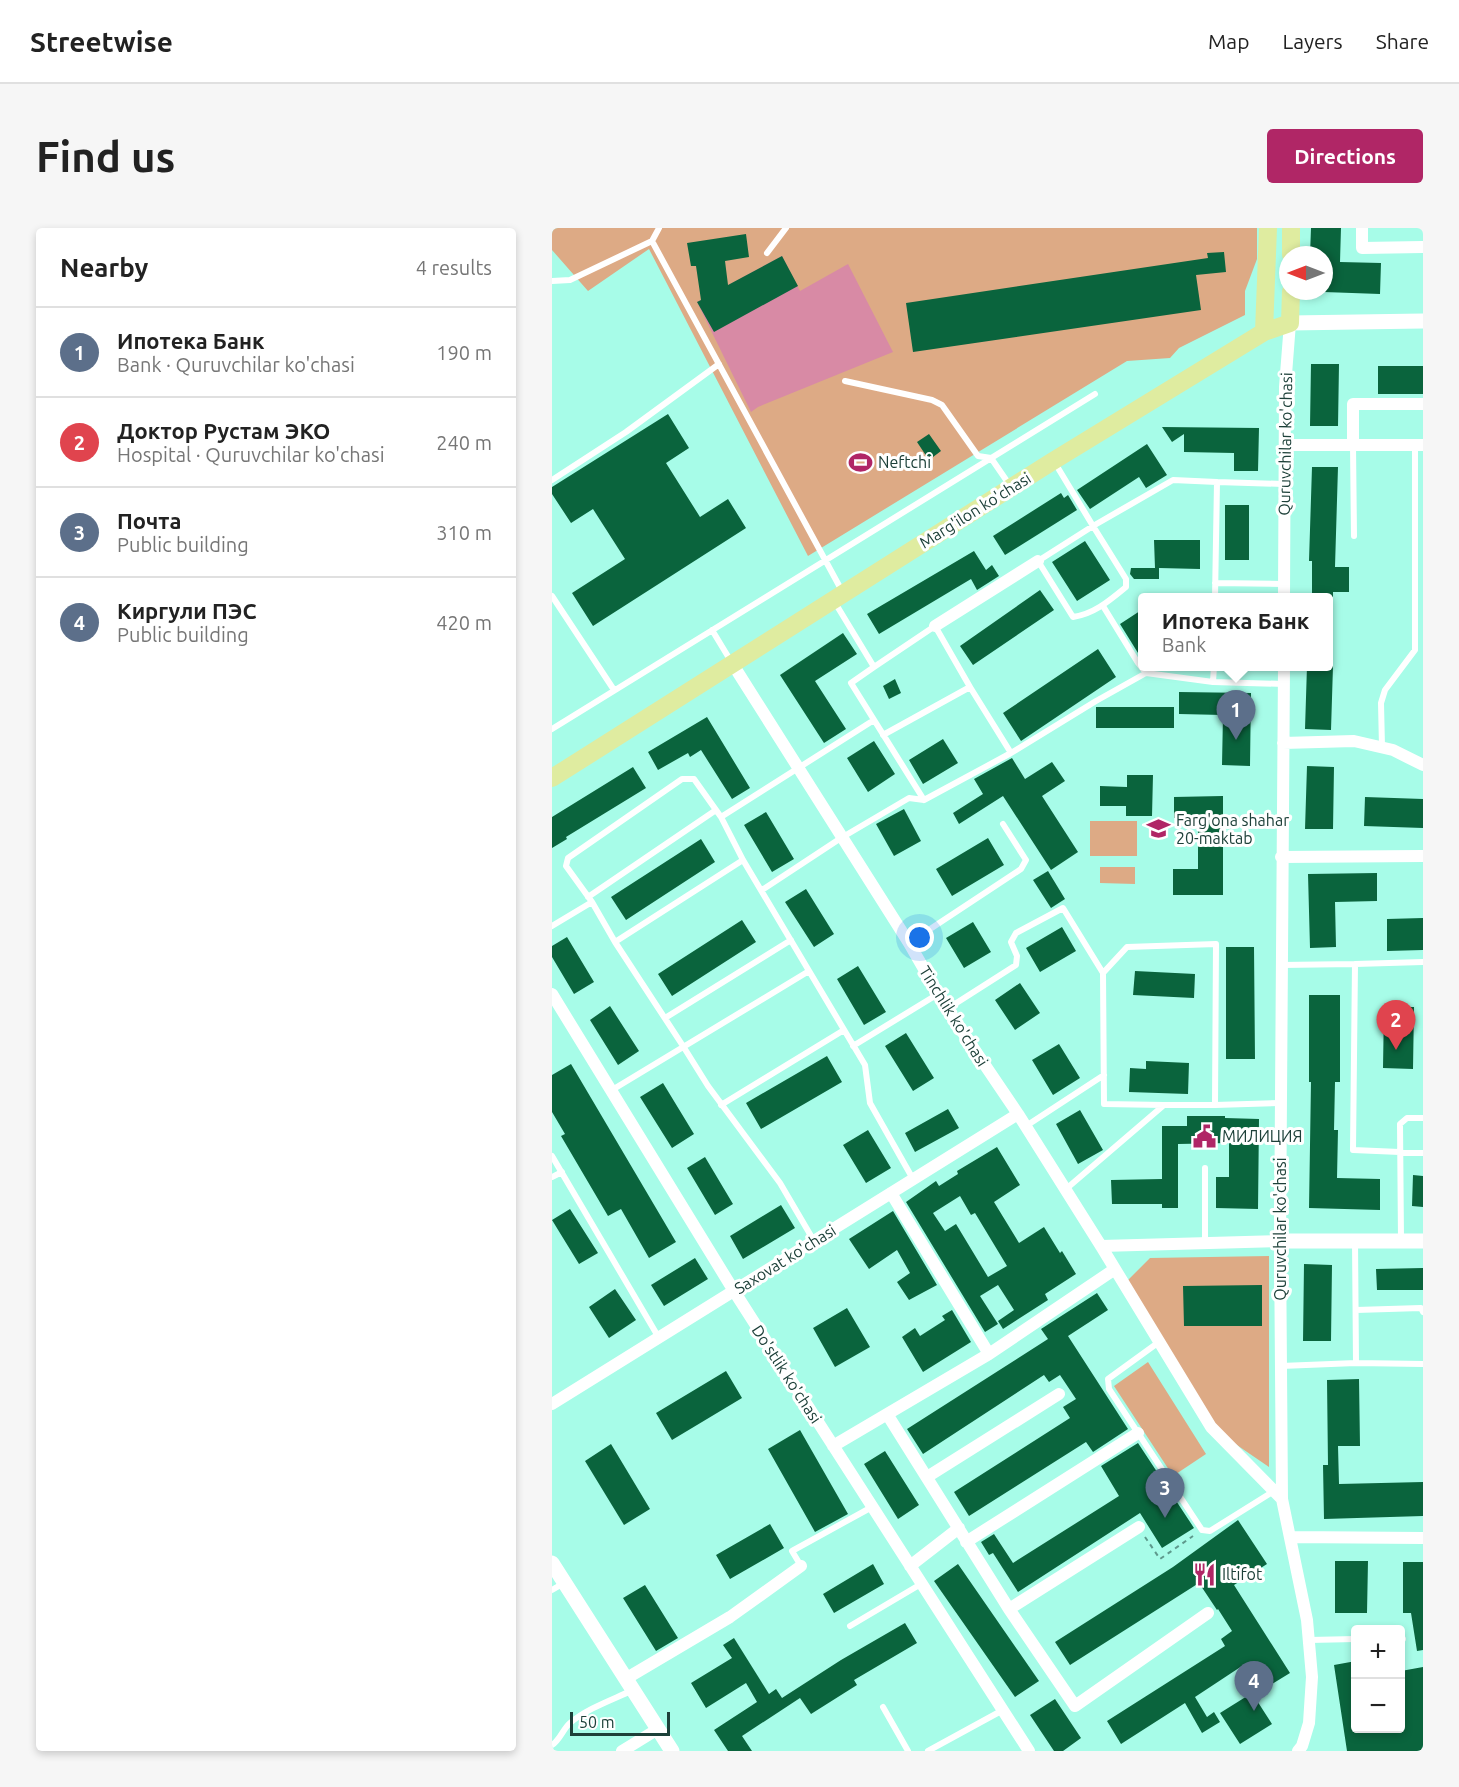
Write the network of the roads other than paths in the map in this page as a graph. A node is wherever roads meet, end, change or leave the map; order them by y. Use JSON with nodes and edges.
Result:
{"nodes":[{"id":1,"x":659,"y":228,"type":"edge"},
{"id":2,"x":786,"y":228,"type":"edge"},
{"id":3,"x":1268,"y":228,"type":"edge"},
{"id":4,"x":1291,"y":228,"type":"edge"},
{"id":5,"x":1362,"y":228,"type":"edge"},
{"id":6,"x":652,"y":241,"type":"junction"},
{"id":7,"x":1291,"y":246,"type":"edge"},
{"id":8,"x":1423,"y":248,"type":"edge"},
{"id":9,"x":766,"y":253,"type":"dead end"},
{"id":10,"x":552,"y":281,"type":"edge"},
{"id":11,"x":1291,"y":300,"type":"edge"},
{"id":12,"x":1423,"y":321,"type":"edge"},
{"id":13,"x":1290,"y":323,"type":"junction"},
{"id":14,"x":1264,"y":333,"type":"junction"},
{"id":15,"x":719,"y":364,"type":"junction"},
{"id":16,"x":845,"y":381,"type":"dead end"},
{"id":17,"x":1095,"y":394,"type":"dead end"},
{"id":18,"x":1423,"y":404,"type":"edge"},
{"id":19,"x":1285,"y":445,"type":"junction"},
{"id":20,"x":1353,"y":445,"type":"junction"},
{"id":21,"x":1419,"y":445,"type":"edge"},
{"id":22,"x":991,"y":458,"type":"junction"},
{"id":23,"x":1053,"y":461,"type":"junction"},
{"id":24,"x":552,"y":480,"type":"edge"},
{"id":25,"x":1217,"y":482,"type":"junction"},
{"id":26,"x":1283,"y":484,"type":"junction"},
{"id":27,"x":1011,"y":487,"type":"junction"},
{"id":28,"x":1093,"y":526,"type":"junction"},
{"id":29,"x":1354,"y":536,"type":"dead end"},
{"id":30,"x":825,"y":561,"type":"junction"},
{"id":31,"x":1038,"y":561,"type":"junction"},
{"id":32,"x":1215,"y":582,"type":"junction"},
{"id":33,"x":1284,"y":584,"type":"junction"},
{"id":34,"x":1215,"y":593,"type":"edge"},
{"id":35,"x":1284,"y":593,"type":"edge"},
{"id":36,"x":838,"y":596,"type":"junction"},
{"id":37,"x":553,"y":599,"type":"edge"},
{"id":38,"x":1103,"y":606,"type":"junction"},
{"id":39,"x":935,"y":626,"type":"junction"},
{"id":40,"x":712,"y":630,"type":"junction"},
{"id":41,"x":1415,"y":650,"type":"junction"},
{"id":42,"x":1423,"y":650,"type":"edge"},
{"id":43,"x":732,"y":663,"type":"junction"},
{"id":44,"x":1138,"y":663,"type":"edge"},
{"id":45,"x":873,"y":667,"type":"junction"},
{"id":46,"x":1214,"y":671,"type":"edge"},
{"id":47,"x":1284,"y":671,"type":"edge"},
{"id":48,"x":1146,"y":673,"type":"joint"},
{"id":49,"x":1214,"y":682,"type":"junction"},
{"id":50,"x":1284,"y":684,"type":"junction"},
{"id":51,"x":970,"y":687,"type":"junction"},
{"id":52,"x":614,"y":690,"type":"junction"},
{"id":53,"x":874,"y":720,"type":"junction"},
{"id":54,"x":552,"y":729,"type":"edge"},
{"id":55,"x":883,"y":735,"type":"junction"},
{"id":56,"x":1283,"y":743,"type":"junction"},
{"id":57,"x":1382,"y":748,"type":"junction"},
{"id":58,"x":1011,"y":753,"type":"junction"},
{"id":59,"x":1423,"y":765,"type":"edge"},
{"id":60,"x":799,"y":768,"type":"junction"},
{"id":61,"x":552,"y":777,"type":"edge"},
{"id":62,"x":924,"y":800,"type":"junction"},
{"id":63,"x":716,"y":810,"type":"junction"},
{"id":64,"x":722,"y":817,"type":"junction"},
{"id":65,"x":1003,"y":824,"type":"dead end"},
{"id":66,"x":841,"y":838,"type":"junction"},
{"id":67,"x":1423,"y":856,"type":"edge"},
{"id":68,"x":1281,"y":857,"type":"junction"},
{"id":69,"x":743,"y":860,"type":"junction"},
{"id":70,"x":762,"y":890,"type":"junction"},
{"id":71,"x":590,"y":900,"type":"junction"},
{"id":72,"x":552,"y":926,"type":"edge"},
{"id":73,"x":791,"y":940,"type":"junction"},
{"id":74,"x":615,"y":942,"type":"junction"},
{"id":75,"x":909,"y":943,"type":"junction"},
{"id":76,"x":1423,"y":962,"type":"edge"},
{"id":77,"x":1355,"y":964,"type":"junction"},
{"id":78,"x":1281,"y":965,"type":"junction"},
{"id":79,"x":809,"y":971,"type":"junction"},
{"id":80,"x":1103,"y":973,"type":"junction"},
{"id":81,"x":552,"y":994,"type":"edge"},
{"id":82,"x":938,"y":994,"type":"junction"},
{"id":83,"x":947,"y":1009,"type":"junction"},
{"id":84,"x":665,"y":1018,"type":"junction"},
{"id":85,"x":844,"y":1030,"type":"junction"},
{"id":86,"x":683,"y":1046,"type":"junction"},
{"id":87,"x":854,"y":1046,"type":"junction"},
{"id":88,"x":1104,"y":1075,"type":"junction"},
{"id":89,"x":612,"y":1090,"type":"junction"},
{"id":90,"x":1280,"y":1103,"type":"junction"},
{"id":91,"x":722,"y":1105,"type":"junction"},
{"id":92,"x":1164,"y":1105,"type":"junction"},
{"id":93,"x":1215,"y":1105,"type":"junction"},
{"id":94,"x":1018,"y":1114,"type":"junction"},
{"id":95,"x":1423,"y":1118,"type":"edge"},
{"id":96,"x":1026,"y":1127,"type":"junction"},
{"id":97,"x":1400,"y":1152,"type":"junction"},
{"id":98,"x":1423,"y":1153,"type":"edge"},
{"id":99,"x":552,"y":1156,"type":"edge"},
{"id":100,"x":1205,"y":1168,"type":"dead end"},
{"id":101,"x":562,"y":1172,"type":"junction"},
{"id":102,"x":552,"y":1177,"type":"edge"},
{"id":103,"x":914,"y":1179,"type":"junction"},
{"id":104,"x":1065,"y":1190,"type":"junction"},
{"id":105,"x":891,"y":1193,"type":"junction"},
{"id":106,"x":814,"y":1241,"type":"junction"},
{"id":107,"x":1280,"y":1241,"type":"junction"},
{"id":108,"x":1355,"y":1241,"type":"junction"},
{"id":109,"x":1401,"y":1241,"type":"junction"},
{"id":110,"x":1423,"y":1241,"type":"edge"},
{"id":111,"x":1205,"y":1243,"type":"junction"},
{"id":112,"x":1101,"y":1246,"type":"junction"},
{"id":113,"x":1115,"y":1269,"type":"junction"},
{"id":114,"x":734,"y":1291,"type":"junction"},
{"id":115,"x":1356,"y":1310,"type":"junction"},
{"id":116,"x":1423,"y":1311,"type":"edge"},
{"id":117,"x":659,"y":1338,"type":"junction"},
{"id":118,"x":1159,"y":1342,"type":"junction"},
{"id":119,"x":988,"y":1354,"type":"junction"},
{"id":120,"x":1356,"y":1363,"type":"junction"},
{"id":121,"x":1423,"y":1364,"type":"edge"},
{"id":122,"x":1281,"y":1366,"type":"junction"},
{"id":123,"x":1059,"y":1394,"type":"dead end"},
{"id":124,"x":552,"y":1404,"type":"edge"},
{"id":125,"x":887,"y":1414,"type":"junction"},
{"id":126,"x":1138,"y":1432,"type":"junction"},
{"id":127,"x":833,"y":1446,"type":"junction"},
{"id":128,"x":927,"y":1477,"type":"junction"},
{"id":129,"x":1278,"y":1495,"type":"junction"},
{"id":130,"x":872,"y":1507,"type":"junction"},
{"id":131,"x":1139,"y":1527,"type":"road end"},
{"id":132,"x":959,"y":1528,"type":"junction"},
{"id":133,"x":1290,"y":1537,"type":"junction"},
{"id":134,"x":1423,"y":1538,"type":"edge"},
{"id":135,"x":966,"y":1542,"type":"junction"},
{"id":136,"x":552,"y":1563,"type":"edge"},
{"id":137,"x":801,"y":1566,"type":"joint"},
{"id":138,"x":910,"y":1566,"type":"junction"},
{"id":139,"x":921,"y":1584,"type":"junction"},
{"id":140,"x":558,"y":1586,"type":"edge"},
{"id":141,"x":1009,"y":1609,"type":"junction"},
{"id":142,"x":1208,"y":1613,"type":"dead end"},
{"id":143,"x":850,"y":1626,"type":"dead end"},
{"id":144,"x":1351,"y":1639,"type":"edge"},
{"id":145,"x":1309,"y":1640,"type":"junction"},
{"id":146,"x":630,"y":1684,"type":"junction"},
{"id":147,"x":883,"y":1707,"type":"dead end"},
{"id":148,"x":1003,"y":1710,"type":"junction"},
{"id":149,"x":658,"y":1729,"type":"junction"},
{"id":150,"x":552,"y":1744,"type":"edge"},
{"id":151,"x":1301,"y":1749,"type":"edge"},
{"id":152,"x":622,"y":1751,"type":"edge"},
{"id":153,"x":672,"y":1751,"type":"edge"},
{"id":154,"x":908,"y":1751,"type":"edge"},
{"id":155,"x":928,"y":1751,"type":"edge"},
{"id":156,"x":1029,"y":1751,"type":"edge"}],
"edges":[{"from":1,"to":6,"type":"lane"},
{"from":2,"to":9,"type":"lane"},
{"from":3,"to":14,"type":"main road"},
{"from":4,"to":7,"type":"main road"},
{"from":5,"to":8,"type":"street"},
{"from":6,"to":10,"type":"lane"},
{"from":6,"to":15,"type":"lane"},
{"from":11,"to":13,"type":"main road","name":"Quruvchilar ko'chasi"},
{"from":12,"to":13,"type":"street","name":"Marg'ilon ko'chasi"},
{"from":13,"to":14,"type":"main road","name":"Marg'ilon ko'chasi"},
{"from":13,"to":19,"type":"street","name":"Quruvchilar ko'chasi"},
{"from":14,"to":23,"type":"main road","name":"Marg'ilon ko'chasi"},
{"from":15,"to":24,"type":"lane"},
{"from":15,"to":30,"type":"lane"},
{"from":16,"to":22,"type":"lane"},
{"from":17,"to":22,"type":"lane"},
{"from":18,"to":20,"type":"street"},
{"from":19,"to":20,"type":"street"},
{"from":19,"to":26,"type":"street","name":"Quruvchilar ko'chasi"},
{"from":20,"to":21,"type":"street"},
{"from":20,"to":29,"type":"lane"},
{"from":21,"to":41,"type":"lane"},
{"from":22,"to":27,"type":"lane"},
{"from":22,"to":30,"type":"lane"},
{"from":23,"to":27,"type":"main road","name":"Marg'ilon ko'chasi"},
{"from":23,"to":28,"type":"lane"},
{"from":25,"to":26,"type":"lane"},
{"from":25,"to":28,"type":"lane"},
{"from":25,"to":32,"type":"lane"},
{"from":26,"to":33,"type":"street","name":"Quruvchilar ko'chasi"},
{"from":27,"to":36,"type":"main road","name":"Marg'ilon ko'chasi"},
{"from":28,"to":31,"type":"lane"},
{"from":28,"to":38,"type":"lane"},
{"from":30,"to":36,"type":"lane"},
{"from":30,"to":40,"type":"lane"},
{"from":31,"to":38,"type":"lane"},
{"from":31,"to":39,"type":"street"},
{"from":32,"to":33,"type":"lane"},
{"from":32,"to":34,"type":"lane"},
{"from":33,"to":35,"type":"street","name":"Quruvchilar ko'chasi"},
{"from":36,"to":43,"type":"main road","name":"Marg'ilon ko'chasi"},
{"from":36,"to":45,"type":"lane"},
{"from":37,"to":52,"type":"lane"},
{"from":38,"to":44,"type":"lane"},
{"from":39,"to":45,"type":"lane"},
{"from":39,"to":51,"type":"lane"},
{"from":40,"to":43,"type":"lane"},
{"from":40,"to":52,"type":"lane"},
{"from":41,"to":42,"type":"lane"},
{"from":41,"to":57,"type":"lane"},
{"from":43,"to":60,"type":"street","name":"Tinchlik ko'chasi"},
{"from":43,"to":61,"type":"main road","name":"Marg'ilon ko'chasi"},
{"from":45,"to":53,"type":"lane"},
{"from":46,"to":49,"type":"lane"},
{"from":47,"to":50,"type":"street","name":"Quruvchilar ko'chasi"},
{"from":48,"to":49,"type":"lane"},
{"from":48,"to":58,"type":"lane"},
{"from":49,"to":50,"type":"lane"},
{"from":50,"to":56,"type":"street","name":"Quruvchilar ko'chasi"},
{"from":51,"to":55,"type":"lane"},
{"from":51,"to":58,"type":"lane"},
{"from":52,"to":54,"type":"lane"},
{"from":53,"to":55,"type":"lane"},
{"from":53,"to":60,"type":"lane"},
{"from":55,"to":62,"type":"lane"},
{"from":56,"to":57,"type":"street"},
{"from":56,"to":68,"type":"street","name":"Quruvchilar ko'chasi"},
{"from":57,"to":59,"type":"street"},
{"from":58,"to":62,"type":"lane"},
{"from":60,"to":64,"type":"lane"},
{"from":60,"to":66,"type":"street","name":"Tinchlik ko'chasi"},
{"from":62,"to":66,"type":"lane"},
{"from":63,"to":64,"type":"lane"},
{"from":63,"to":71,"type":"lane"},
{"from":63,"to":71,"type":"lane"},
{"from":64,"to":69,"type":"lane"},
{"from":65,"to":75,"type":"lane"},
{"from":66,"to":70,"type":"lane"},
{"from":66,"to":75,"type":"street","name":"Tinchlik ko'chasi"},
{"from":67,"to":68,"type":"street"},
{"from":68,"to":78,"type":"street","name":"Quruvchilar ko'chasi"},
{"from":69,"to":70,"type":"lane"},
{"from":69,"to":74,"type":"lane"},
{"from":70,"to":73,"type":"lane"},
{"from":71,"to":72,"type":"lane"},
{"from":71,"to":74,"type":"lane"},
{"from":73,"to":79,"type":"lane"},
{"from":73,"to":84,"type":"lane"},
{"from":74,"to":84,"type":"lane"},
{"from":75,"to":82,"type":"street","name":"Tinchlik ko'chasi"},
{"from":76,"to":77,"type":"lane"},
{"from":77,"to":78,"type":"lane"},
{"from":77,"to":97,"type":"lane"},
{"from":78,"to":90,"type":"street","name":"Quruvchilar ko'chasi"},
{"from":79,"to":85,"type":"lane"},
{"from":79,"to":86,"type":"lane"},
{"from":80,"to":83,"type":"lane"},
{"from":80,"to":88,"type":"lane"},
{"from":80,"to":93,"type":"lane"},
{"from":81,"to":89,"type":"street","name":"Do'stlik ko'chasi"},
{"from":82,"to":83,"type":"street","name":"Tinchlik ko'chasi"},
{"from":82,"to":87,"type":"lane"},
{"from":83,"to":94,"type":"street","name":"Tinchlik ko'chasi"},
{"from":84,"to":86,"type":"lane"},
{"from":85,"to":87,"type":"lane"},
{"from":85,"to":91,"type":"lane"},
{"from":86,"to":89,"type":"lane"},
{"from":86,"to":91,"type":"lane"},
{"from":87,"to":103,"type":"lane"},
{"from":88,"to":92,"type":"lane"},
{"from":88,"to":96,"type":"lane"},
{"from":89,"to":114,"type":"street","name":"Do'stlik ko'chasi"},
{"from":90,"to":93,"type":"lane"},
{"from":90,"to":107,"type":"street","name":"Quruvchilar ko'chasi"},
{"from":91,"to":106,"type":"lane"},
{"from":92,"to":93,"type":"lane"},
{"from":92,"to":104,"type":"lane"},
{"from":94,"to":96,"type":"street","name":"Tinchlik ko'chasi"},
{"from":94,"to":103,"type":"street","name":"Saxovat ko'chasi"},
{"from":95,"to":97,"type":"lane"},
{"from":96,"to":104,"type":"street","name":"Tinchlik ko'chasi"},
{"from":97,"to":98,"type":"lane"},
{"from":97,"to":109,"type":"lane"},
{"from":99,"to":101,"type":"lane"},
{"from":100,"to":111,"type":"lane"},
{"from":101,"to":102,"type":"lane"},
{"from":101,"to":117,"type":"lane"},
{"from":103,"to":105,"type":"street","name":"Saxovat ko'chasi"},
{"from":104,"to":112,"type":"street","name":"Tinchlik ko'chasi"},
{"from":105,"to":106,"type":"street","name":"Saxovat ko'chasi"},
{"from":105,"to":119,"type":"street"},
{"from":106,"to":114,"type":"street","name":"Saxovat ko'chasi"},
{"from":107,"to":108,"type":"street"},
{"from":107,"to":111,"type":"street"},
{"from":107,"to":122,"type":"street","name":"Quruvchilar ko'chasi"},
{"from":108,"to":109,"type":"street"},
{"from":108,"to":115,"type":"lane"},
{"from":109,"to":110,"type":"street"},
{"from":111,"to":112,"type":"street"},
{"from":112,"to":113,"type":"street","name":"Tinchlik ko'chasi"},
{"from":113,"to":118,"type":"street","name":"Tinchlik ko'chasi"},
{"from":113,"to":119,"type":"street"},
{"from":114,"to":117,"type":"street","name":"Saxovat ko'chasi"},
{"from":114,"to":127,"type":"street","name":"Do'stlik ko'chasi"},
{"from":115,"to":116,"type":"lane"},
{"from":115,"to":120,"type":"lane"},
{"from":117,"to":124,"type":"street","name":"Saxovat ko'chasi"},
{"from":118,"to":126,"type":"lane"},
{"from":118,"to":129,"type":"street","name":"Tinchlik ko'chasi"},
{"from":119,"to":125,"type":"street"},
{"from":120,"to":121,"type":"lane"},
{"from":120,"to":122,"type":"lane"},
{"from":122,"to":129,"type":"street","name":"Quruvchilar ko'chasi"},
{"from":123,"to":128,"type":"street"},
{"from":125,"to":127,"type":"street"},
{"from":125,"to":128,"type":"street"},
{"from":126,"to":129,"type":"lane"},
{"from":126,"to":135,"type":"street"},
{"from":127,"to":130,"type":"street","name":"Do'stlik ko'chasi"},
{"from":128,"to":132,"type":"street"},
{"from":129,"to":133,"type":"street","name":"Quruvchilar ko'chasi"},
{"from":130,"to":137,"type":"lane"},
{"from":130,"to":138,"type":"street","name":"Do'stlik ko'chasi"},
{"from":131,"to":141,"type":"street"},
{"from":132,"to":135,"type":"street"},
{"from":132,"to":138,"type":"street"},
{"from":133,"to":134,"type":"street"},
{"from":133,"to":145,"type":"street","name":"Quruvchilar ko'chasi"},
{"from":135,"to":141,"type":"street"},
{"from":136,"to":140,"type":"street"},
{"from":137,"to":146,"type":"street"},
{"from":138,"to":139,"type":"street","name":"Do'stlik ko'chasi"},
{"from":139,"to":143,"type":"lane"},
{"from":139,"to":148,"type":"street","name":"Do'stlik ko'chasi"},
{"from":140,"to":146,"type":"street"},
{"from":141,"to":142,"type":"street"},
{"from":144,"to":145,"type":"lane"},
{"from":145,"to":151,"type":"street","name":"Quruvchilar ko'chasi"},
{"from":146,"to":149,"type":"street"},
{"from":146,"to":150,"type":"lane"},
{"from":147,"to":154,"type":"lane"},
{"from":148,"to":155,"type":"lane"},
{"from":148,"to":156,"type":"street","name":"Do'stlik ko'chasi"},
{"from":149,"to":152,"type":"street"},
{"from":149,"to":153,"type":"street"}]}
